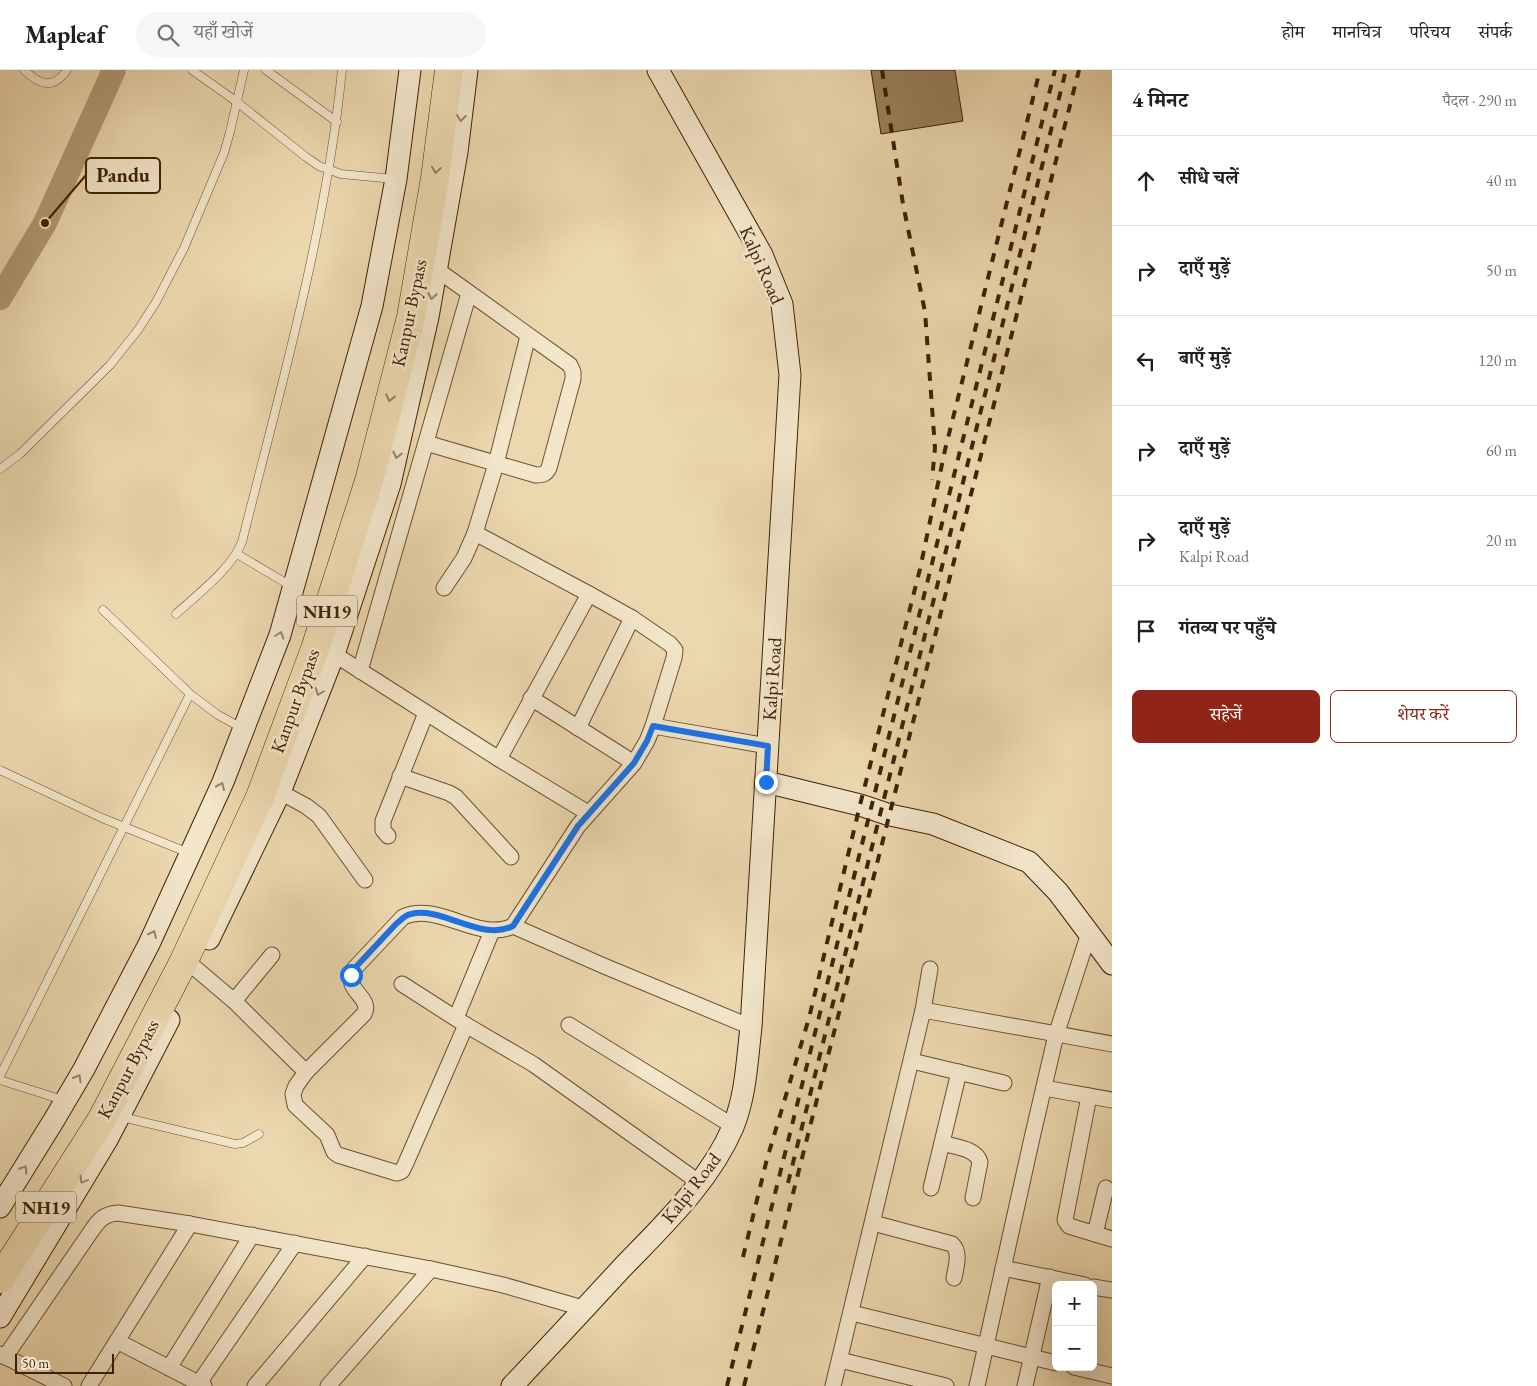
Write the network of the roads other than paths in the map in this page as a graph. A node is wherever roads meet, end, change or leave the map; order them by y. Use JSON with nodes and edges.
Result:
{"nodes":[{"id":1,"x":24,"y":70,"type":"edge"},
{"id":2,"x":68,"y":70,"type":"edge"},
{"id":3,"x":192,"y":70,"type":"edge"},
{"id":4,"x":244,"y":70,"type":"edge"},
{"id":5,"x":266,"y":70,"type":"edge"},
{"id":6,"x":342,"y":70,"type":"edge"},
{"id":7,"x":410,"y":70,"type":"edge"},
{"id":8,"x":432,"y":70,"type":"edge"},
{"id":9,"x":449,"y":70,"type":"edge"},
{"id":10,"x":467,"y":70,"type":"edge"},
{"id":11,"x":658,"y":70,"type":"edge"},
{"id":12,"x":236,"y":102,"type":"junction"},
{"id":13,"x":337,"y":122,"type":"junction"},
{"id":14,"x":328,"y":170,"type":"junction"},
{"id":15,"x":396,"y":179,"type":"junction"},
{"id":16,"x":436,"y":269,"type":"junction"},
{"id":17,"x":469,"y":293,"type":"junction"},
{"id":18,"x":528,"y":336,"type":"junction"},
{"id":19,"x":426,"y":443,"type":"junction"},
{"id":20,"x":496,"y":464,"type":"junction"},
{"id":21,"x":0,"y":469,"type":"edge"},
{"id":22,"x":475,"y":533,"type":"junction"},
{"id":23,"x":237,"y":554,"type":"junction"},
{"id":24,"x":293,"y":587,"type":"junction"},
{"id":25,"x":444,"y":588,"type":"dead end"},
{"id":26,"x":589,"y":594,"type":"junction"},
{"id":27,"x":103,"y":610,"type":"dead end"},
{"id":28,"x":176,"y":614,"type":"dead end"},
{"id":29,"x":632,"y":618,"type":"junction"},
{"id":30,"x":334,"y":654,"type":"junction"},
{"id":31,"x":360,"y":671,"type":"junction"},
{"id":32,"x":190,"y":694,"type":"junction"},
{"id":33,"x":531,"y":698,"type":"junction"},
{"id":34,"x":426,"y":713,"type":"junction"},
{"id":35,"x":653,"y":726,"type":"junction"},
{"id":36,"x":578,"y":728,"type":"junction"},
{"id":37,"x":244,"y":729,"type":"junction"},
{"id":38,"x":768,"y":746,"type":"junction"},
{"id":39,"x":499,"y":759,"type":"junction"},
{"id":40,"x":634,"y":763,"type":"junction"},
{"id":41,"x":0,"y":770,"type":"edge"},
{"id":42,"x":400,"y":776,"type":"junction"},
{"id":43,"x":766,"y":782,"type":"junction"},
{"id":44,"x":280,"y":792,"type":"junction"},
{"id":45,"x":588,"y":814,"type":"junction"},
{"id":46,"x":124,"y":828,"type":"junction"},
{"id":47,"x":388,"y":836,"type":"dead end"},
{"id":48,"x":190,"y":853,"type":"junction"},
{"id":49,"x":511,"y":857,"type":"dead end"},
{"id":50,"x":365,"y":880,"type":"dead end"},
{"id":51,"x":513,"y":926,"type":"junction"},
{"id":52,"x":492,"y":931,"type":"junction"},
{"id":53,"x":1089,"y":933,"type":"junction"},
{"id":54,"x":272,"y":954,"type":"dead end"},
{"id":55,"x":1112,"y":964,"type":"edge"},
{"id":56,"x":195,"y":968,"type":"junction"},
{"id":57,"x":930,"y":968,"type":"dead end"},
{"id":58,"x":402,"y":984,"type":"dead end"},
{"id":59,"x":234,"y":1002,"type":"junction"},
{"id":60,"x":923,"y":1010,"type":"junction"},
{"id":61,"x":461,"y":1021,"type":"junction"},
{"id":62,"x":569,"y":1025,"type":"dead end"},
{"id":63,"x":751,"y":1027,"type":"junction"},
{"id":64,"x":1056,"y":1035,"type":"junction"},
{"id":65,"x":1112,"y":1044,"type":"edge"},
{"id":66,"x":912,"y":1061,"type":"junction"},
{"id":67,"x":306,"y":1072,"type":"junction"},
{"id":68,"x":959,"y":1072,"type":"junction"},
{"id":69,"x":0,"y":1076,"type":"edge"},
{"id":70,"x":0,"y":1080,"type":"edge"},
{"id":71,"x":1004,"y":1083,"type":"dead end"},
{"id":72,"x":1044,"y":1088,"type":"junction"},
{"id":73,"x":1089,"y":1096,"type":"junction"},
{"id":74,"x":1112,"y":1100,"type":"edge"},
{"id":75,"x":86,"y":1123,"type":"junction"},
{"id":76,"x":733,"y":1126,"type":"junction"},
{"id":77,"x":259,"y":1134,"type":"dead end"},
{"id":78,"x":942,"y":1143,"type":"junction"},
{"id":79,"x":700,"y":1183,"type":"junction"},
{"id":80,"x":931,"y":1188,"type":"dead end"},
{"id":81,"x":1106,"y":1188,"type":"dead end"},
{"id":82,"x":973,"y":1198,"type":"dead end"},
{"id":83,"x":0,"y":1207,"type":"edge"},
{"id":84,"x":873,"y":1223,"type":"junction"},
{"id":85,"x":190,"y":1224,"type":"junction"},
{"id":86,"x":1095,"y":1234,"type":"junction"},
{"id":87,"x":252,"y":1235,"type":"junction"},
{"id":88,"x":1112,"y":1239,"type":"edge"},
{"id":89,"x":295,"y":1244,"type":"junction"},
{"id":90,"x":0,"y":1246,"type":"edge"},
{"id":91,"x":365,"y":1256,"type":"junction"},
{"id":92,"x":1004,"y":1268,"type":"junction"},
{"id":93,"x":431,"y":1269,"type":"junction"},
{"id":94,"x":1050,"y":1277,"type":"junction"},
{"id":95,"x":954,"y":1278,"type":"dead end"},
{"id":96,"x":0,"y":1279,"type":"edge"},
{"id":97,"x":1068,"y":1281,"type":"edge"},
{"id":98,"x":1097,"y":1287,"type":"edge"},
{"id":99,"x":1112,"y":1290,"type":"edge"},
{"id":100,"x":586,"y":1309,"type":"junction"},
{"id":101,"x":852,"y":1313,"type":"junction"},
{"id":102,"x":0,"y":1318,"type":"edge"},
{"id":103,"x":118,"y":1341,"type":"junction"},
{"id":104,"x":986,"y":1345,"type":"junction"},
{"id":105,"x":2,"y":1356,"type":"edge"},
{"id":106,"x":1032,"y":1357,"type":"junction"},
{"id":107,"x":840,"y":1360,"type":"junction"},
{"id":108,"x":1052,"y":1362,"type":"edge"},
{"id":109,"x":169,"y":1368,"type":"junction"},
{"id":110,"x":1091,"y":1371,"type":"edge"},
{"id":111,"x":1112,"y":1376,"type":"edge"},
{"id":112,"x":883,"y":1379,"type":"edge"},
{"id":113,"x":201,"y":1385,"type":"edge"},
{"id":114,"x":64,"y":1386,"type":"edge"},
{"id":115,"x":89,"y":1386,"type":"edge"},
{"id":116,"x":255,"y":1386,"type":"edge"},
{"id":117,"x":328,"y":1386,"type":"edge"},
{"id":118,"x":512,"y":1386,"type":"edge"},
{"id":119,"x":833,"y":1386,"type":"edge"},
{"id":120,"x":946,"y":1386,"type":"edge"},
{"id":121,"x":977,"y":1386,"type":"edge"},
{"id":122,"x":1025,"y":1386,"type":"edge"},
{"id":123,"x":1110,"y":1386,"type":"edge"}],
"edges":[{"from":1,"to":2,"type":"lane"},
{"from":3,"to":12,"type":"lane"},
{"from":4,"to":12,"type":"lane"},
{"from":5,"to":13,"type":"lane"},
{"from":6,"to":13,"type":"lane"},
{"from":7,"to":15,"type":"main road"},
{"from":8,"to":75,"type":"highway","name":"Kanpur Bypass","number":"NH19"},
{"from":9,"to":75,"type":"highway","name":"Kanpur Bypass","number":"NH19","one_way":true},
{"from":10,"to":16,"type":"main road","one_way":true},
{"from":11,"to":38,"type":"main road","name":"Kalpi Road"},
{"from":12,"to":14,"type":"lane"},
{"from":12,"to":21,"type":"lane"},
{"from":13,"to":14,"type":"lane"},
{"from":14,"to":15,"type":"lane"},
{"from":14,"to":23,"type":"lane"},
{"from":15,"to":24,"type":"main road"},
{"from":16,"to":17,"type":"street"},
{"from":16,"to":30,"type":"main road","one_way":true},
{"from":17,"to":18,"type":"street"},
{"from":17,"to":19,"type":"street"},
{"from":18,"to":20,"type":"street"},
{"from":18,"to":20,"type":"street"},
{"from":19,"to":20,"type":"street"},
{"from":19,"to":31,"type":"street"},
{"from":20,"to":22,"type":"street"},
{"from":22,"to":25,"type":"street"},
{"from":22,"to":26,"type":"street"},
{"from":23,"to":24,"type":"lane"},
{"from":23,"to":28,"type":"lane"},
{"from":37,"to":24,"type":"main road","one_way":true},
{"from":26,"to":29,"type":"street"},
{"from":26,"to":33,"type":"street"},
{"from":27,"to":32,"type":"lane"},
{"from":29,"to":35,"type":"street"},
{"from":29,"to":36,"type":"street"},
{"from":30,"to":31,"type":"street"},
{"from":30,"to":44,"type":"main road","one_way":true},
{"from":31,"to":34,"type":"street"},
{"from":32,"to":37,"type":"lane"},
{"from":32,"to":46,"type":"lane"},
{"from":33,"to":36,"type":"street"},
{"from":33,"to":39,"type":"street"},
{"from":34,"to":39,"type":"street"},
{"from":34,"to":42,"type":"street"},
{"from":35,"to":38,"type":"street"},
{"from":35,"to":40,"type":"street"},
{"from":36,"to":40,"type":"street"},
{"from":48,"to":37,"type":"main road","one_way":true},
{"from":38,"to":43,"type":"main road","name":"Kalpi Road"},
{"from":39,"to":45,"type":"street"},
{"from":40,"to":45,"type":"street"},
{"from":41,"to":46,"type":"lane"},
{"from":42,"to":47,"type":"street"},
{"from":42,"to":49,"type":"street"},
{"from":43,"to":53,"type":"main road"},
{"from":43,"to":63,"type":"main road","name":"Kalpi Road"},
{"from":44,"to":50,"type":"street"},
{"from":44,"to":56,"type":"main road"},
{"from":45,"to":51,"type":"street"},
{"from":46,"to":48,"type":"lane"},
{"from":46,"to":69,"type":"lane"},
{"from":75,"to":48,"type":"main road","one_way":true},
{"from":51,"to":52,"type":"street"},
{"from":51,"to":63,"type":"street"},
{"from":52,"to":61,"type":"street"},
{"from":52,"to":67,"type":"street"},
{"from":53,"to":55,"type":"main road"},
{"from":53,"to":64,"type":"street"},
{"from":54,"to":59,"type":"street"},
{"from":56,"to":59,"type":"street"},
{"from":56,"to":75,"type":"main road"},
{"from":57,"to":60,"type":"street"},
{"from":58,"to":61,"type":"street"},
{"from":59,"to":67,"type":"street"},
{"from":60,"to":64,"type":"street"},
{"from":60,"to":66,"type":"street"},
{"from":61,"to":67,"type":"street"},
{"from":61,"to":79,"type":"street"},
{"from":62,"to":76,"type":"street"},
{"from":63,"to":76,"type":"main road","name":"Kalpi Road"},
{"from":64,"to":65,"type":"street"},
{"from":64,"to":72,"type":"street"},
{"from":66,"to":68,"type":"street"},
{"from":66,"to":84,"type":"street"},
{"from":68,"to":71,"type":"street"},
{"from":68,"to":78,"type":"street"},
{"from":70,"to":75,"type":"lane"},
{"from":72,"to":73,"type":"street"},
{"from":72,"to":92,"type":"street"},
{"from":73,"to":74,"type":"street"},
{"from":73,"to":86,"type":"street"},
{"from":75,"to":77,"type":"lane"},
{"from":83,"to":75,"type":"main road","one_way":true},
{"from":75,"to":90,"type":"highway","name":"Kanpur Bypass","number":"NH19"},
{"from":75,"to":96,"type":"highway","name":"Kanpur Bypass","number":"NH19"},
{"from":75,"to":102,"type":"main road","one_way":true},
{"from":76,"to":79,"type":"main road","name":"Kalpi Road"},
{"from":78,"to":80,"type":"street"},
{"from":78,"to":82,"type":"street"},
{"from":79,"to":100,"type":"main road","name":"Kalpi Road"},
{"from":81,"to":86,"type":"street"},
{"from":84,"to":95,"type":"street"},
{"from":84,"to":101,"type":"street"},
{"from":85,"to":87,"type":"street"},
{"from":85,"to":103,"type":"street"},
{"from":85,"to":105,"type":"street"},
{"from":86,"to":88,"type":"street"},
{"from":87,"to":89,"type":"street"},
{"from":87,"to":109,"type":"street"},
{"from":89,"to":91,"type":"street"},
{"from":89,"to":113,"type":"street"},
{"from":91,"to":93,"type":"street"},
{"from":91,"to":116,"type":"street"},
{"from":92,"to":94,"type":"street"},
{"from":92,"to":104,"type":"street"},
{"from":93,"to":100,"type":"street"},
{"from":93,"to":117,"type":"street"},
{"from":94,"to":97,"type":"street"},
{"from":94,"to":106,"type":"street"},
{"from":98,"to":99,"type":"street"},
{"from":100,"to":118,"type":"main road","name":"Kalpi Road"},
{"from":101,"to":104,"type":"street"},
{"from":101,"to":107,"type":"street"},
{"from":103,"to":109,"type":"street"},
{"from":103,"to":115,"type":"street"},
{"from":104,"to":106,"type":"street"},
{"from":104,"to":121,"type":"street"},
{"from":105,"to":114,"type":"street"},
{"from":106,"to":108,"type":"street"},
{"from":106,"to":122,"type":"street"},
{"from":107,"to":112,"type":"street"},
{"from":107,"to":119,"type":"street"},
{"from":109,"to":113,"type":"street"},
{"from":110,"to":111,"type":"street"},
{"from":111,"to":123,"type":"street"},
{"from":112,"to":120,"type":"street"}]}
